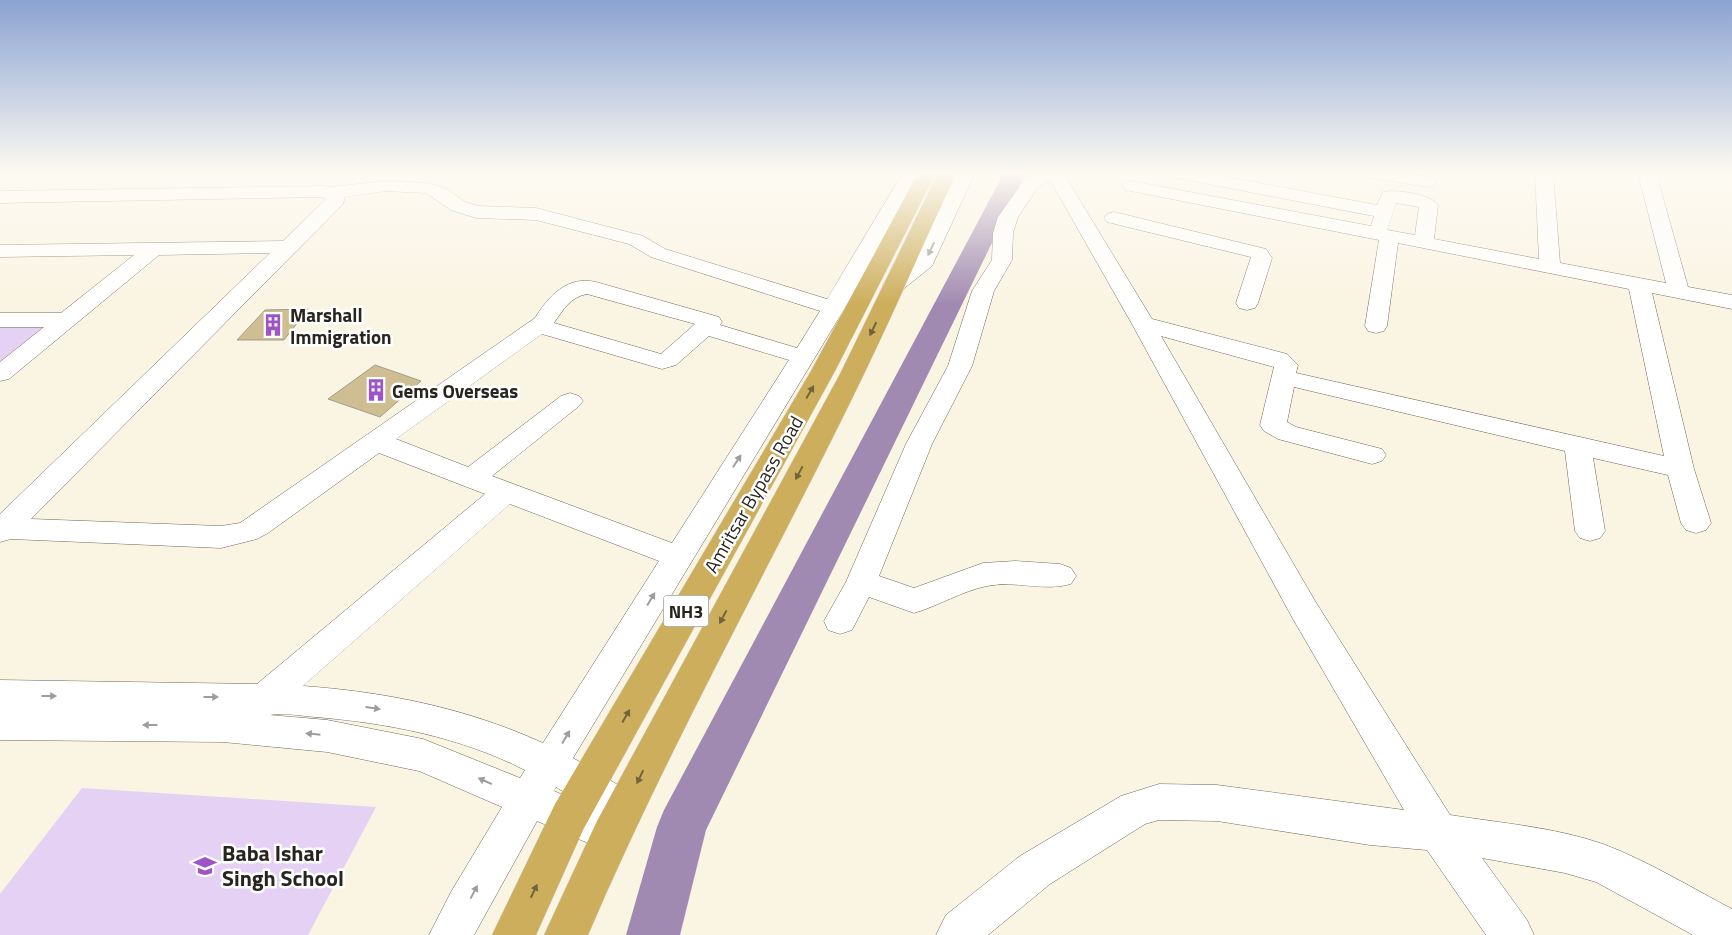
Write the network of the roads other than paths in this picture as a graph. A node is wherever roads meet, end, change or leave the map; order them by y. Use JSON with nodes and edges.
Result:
{"nodes":[{"id":1,"x":319,"y":217,"type":"edge"},
{"id":2,"x":548,"y":217,"type":"edge"},
{"id":3,"x":893,"y":217,"type":"edge"},
{"id":4,"x":901,"y":217,"type":"edge"},
{"id":5,"x":926,"y":217,"type":"edge"},
{"id":6,"x":946,"y":217,"type":"edge"},
{"id":7,"x":1008,"y":217,"type":"edge"},
{"id":8,"x":1080,"y":217,"type":"edge"},
{"id":9,"x":1299,"y":217,"type":"edge"},
{"id":10,"x":1383,"y":217,"type":"edge"},
{"id":11,"x":1427,"y":217,"type":"edge"},
{"id":12,"x":1547,"y":217,"type":"edge"},
{"id":13,"x":1659,"y":217,"type":"edge"},
{"id":14,"x":1114,"y":218,"type":"joint"},
{"id":15,"x":1383,"y":236,"type":"junction"},
{"id":16,"x":1424,"y":243,"type":"junction"},
{"id":17,"x":1097,"y":246,"type":"junction"},
{"id":18,"x":287,"y":247,"type":"junction"},
{"id":19,"x":154,"y":249,"type":"junction"},
{"id":20,"x":0,"y":251,"type":"edge"},
{"id":21,"x":1550,"y":266,"type":"junction"},
{"id":22,"x":1639,"y":284,"type":"junction"},
{"id":23,"x":862,"y":286,"type":"junction"},
{"id":24,"x":1680,"y":292,"type":"junction"},
{"id":25,"x":1732,"y":302,"type":"edge"},
{"id":26,"x":1248,"y":303,"type":"dead end"},
{"id":27,"x":0,"y":320,"type":"edge"},
{"id":28,"x":66,"y":320,"type":"junction"},
{"id":29,"x":1143,"y":324,"type":"junction"},
{"id":30,"x":538,"y":326,"type":"junction"},
{"id":31,"x":1376,"y":326,"type":"dead end"},
{"id":32,"x":706,"y":328,"type":"junction"},
{"id":33,"x":803,"y":357,"type":"junction"},
{"id":34,"x":0,"y":374,"type":"edge"},
{"id":35,"x":1283,"y":377,"type":"junction"},
{"id":36,"x":570,"y":401,"type":"dead end"},
{"id":37,"x":382,"y":438,"type":"junction"},
{"id":38,"x":1578,"y":446,"type":"junction"},
{"id":39,"x":1372,"y":455,"type":"dead end"},
{"id":40,"x":1680,"y":469,"type":"junction"},
{"id":41,"x":471,"y":479,"type":"junction"},
{"id":42,"x":507,"y":492,"type":"junction"},
{"id":43,"x":1696,"y":523,"type":"dead end"},
{"id":44,"x":1,"y":530,"type":"edge"},
{"id":45,"x":1590,"y":531,"type":"dead end"},
{"id":46,"x":676,"y":556,"type":"junction"},
{"id":47,"x":1060,"y":576,"type":"dead end"},
{"id":48,"x":860,"y":582,"type":"junction"},
{"id":49,"x":840,"y":621,"type":"dead end"},
{"id":50,"x":0,"y":695,"type":"edge"},
{"id":51,"x":264,"y":697,"type":"junction"},
{"id":52,"x":0,"y":724,"type":"edge"},
{"id":53,"x":236,"y":727,"type":"junction"},
{"id":54,"x":550,"y":763,"type":"junction"},
{"id":55,"x":588,"y":785,"type":"junction"},
{"id":56,"x":528,"y":800,"type":"junction"},
{"id":57,"x":569,"y":817,"type":"junction"},
{"id":58,"x":617,"y":822,"type":"junction"},
{"id":59,"x":1438,"y":832,"type":"junction"},
{"id":60,"x":1732,"y":933,"type":"edge"},
{"id":61,"x":451,"y":935,"type":"edge"},
{"id":62,"x":514,"y":935,"type":"edge"},
{"id":63,"x":566,"y":935,"type":"edge"},
{"id":64,"x":958,"y":935,"type":"edge"},
{"id":65,"x":1512,"y":935,"type":"edge"}],
"edges":[{"from":1,"to":18,"type":"street"},
{"from":2,"to":23,"type":"street"},
{"from":3,"to":23,"type":"street"},
{"from":4,"to":23,"type":"highway","number":"NH3"},
{"from":5,"to":23,"type":"highway","number":"NH3"},
{"from":6,"to":23,"type":"street","one_way":true},
{"from":7,"to":48,"type":"street"},
{"from":8,"to":17,"type":"street"},
{"from":9,"to":15,"type":"street"},
{"from":10,"to":15,"type":"street"},
{"from":11,"to":16,"type":"street"},
{"from":12,"to":21,"type":"street"},
{"from":13,"to":24,"type":"street"},
{"from":14,"to":17,"type":"street"},
{"from":14,"to":26,"type":"street"},
{"from":15,"to":16,"type":"street"},
{"from":15,"to":31,"type":"street"},
{"from":16,"to":21,"type":"street"},
{"from":17,"to":29,"type":"street"},
{"from":18,"to":19,"type":"street"},
{"from":18,"to":44,"type":"street"},
{"from":19,"to":20,"type":"street"},
{"from":19,"to":28,"type":"street"},
{"from":21,"to":22,"type":"street"},
{"from":22,"to":24,"type":"street"},
{"from":22,"to":40,"type":"street"},
{"from":23,"to":33,"type":"street"},
{"from":55,"to":23,"type":"highway","name":"Amritsar Bypass Road","number":"NH3","one_way":true},
{"from":23,"to":58,"type":"highway","name":"Amritsar Bypass Road","number":"NH3","one_way":true},
{"from":24,"to":25,"type":"street"},
{"from":27,"to":28,"type":"street"},
{"from":28,"to":34,"type":"street"},
{"from":29,"to":35,"type":"street"},
{"from":29,"to":59,"type":"street"},
{"from":30,"to":32,"type":"street"},
{"from":30,"to":32,"type":"street"},
{"from":30,"to":37,"type":"street"},
{"from":32,"to":33,"type":"street"},
{"from":46,"to":33,"type":"street","one_way":true},
{"from":35,"to":38,"type":"street"},
{"from":35,"to":39,"type":"street"},
{"from":36,"to":41,"type":"street"},
{"from":37,"to":41,"type":"street"},
{"from":37,"to":44,"type":"street"},
{"from":38,"to":40,"type":"street"},
{"from":38,"to":45,"type":"street"},
{"from":40,"to":43,"type":"street"},
{"from":41,"to":42,"type":"street"},
{"from":42,"to":46,"type":"street"},
{"from":42,"to":51,"type":"street"},
{"from":54,"to":46,"type":"street","one_way":true},
{"from":47,"to":48,"type":"street"},
{"from":48,"to":49,"type":"street"},
{"from":50,"to":51,"type":"street","one_way":true},
{"from":51,"to":53,"type":"street"},
{"from":51,"to":54,"type":"street","one_way":true},
{"from":53,"to":52,"type":"street","one_way":true},
{"from":56,"to":53,"type":"street","one_way":true},
{"from":54,"to":55,"type":"street"},
{"from":54,"to":56,"type":"street"},
{"from":55,"to":57,"type":"highway","name":"Amritsar Bypass Road","number":"NH3"},
{"from":55,"to":58,"type":"street"},
{"from":56,"to":57,"type":"street"},
{"from":61,"to":56,"type":"street","one_way":true},
{"from":57,"to":58,"type":"street"},
{"from":62,"to":57,"type":"highway","name":"Amritsar Bypass Road","number":"NH3","one_way":true},
{"from":58,"to":63,"type":"highway","name":"Amritsar Bypass Road","number":"NH3"},
{"from":59,"to":60,"type":"street"},
{"from":59,"to":64,"type":"street"},
{"from":59,"to":65,"type":"street"}]}
